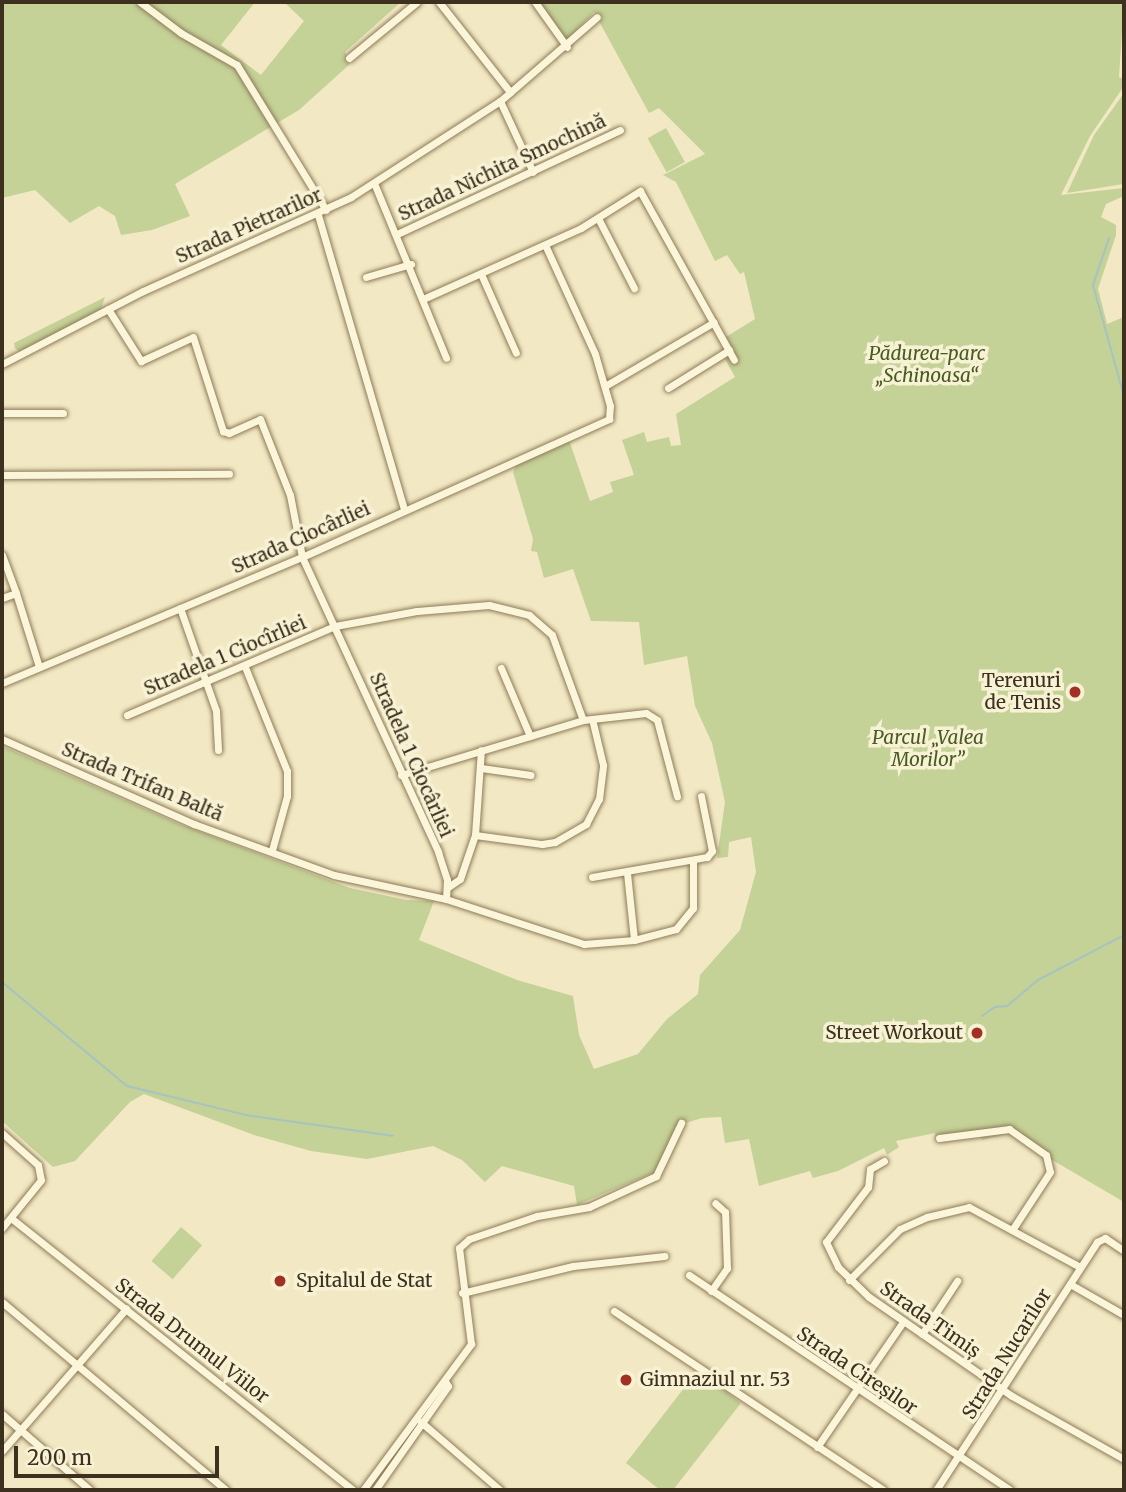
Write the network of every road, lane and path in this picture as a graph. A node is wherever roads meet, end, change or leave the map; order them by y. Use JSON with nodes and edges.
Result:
{"nodes":[{"id":1,"x":140,"y":2,"type":"edge"},
{"id":2,"x":417,"y":2,"type":"edge"},
{"id":3,"x":439,"y":2,"type":"edge"},
{"id":4,"x":535,"y":2,"type":"edge"},
{"id":5,"x":597,"y":17,"type":"dead end"},
{"id":6,"x":567,"y":47,"type":"junction"},
{"id":7,"x":349,"y":58,"type":"dead end"},
{"id":8,"x":510,"y":92,"type":"junction"},
{"id":9,"x":500,"y":101,"type":"junction"},
{"id":10,"x":620,"y":130,"type":"dead end"},
{"id":11,"x":533,"y":172,"type":"junction"},
{"id":12,"x":374,"y":183,"type":"junction"},
{"id":13,"x":326,"y":210,"type":"junction"},
{"id":14,"x":317,"y":215,"type":"junction"},
{"id":15,"x":598,"y":218,"type":"junction"},
{"id":16,"x":397,"y":234,"type":"junction"},
{"id":17,"x":545,"y":244,"type":"junction"},
{"id":18,"x":411,"y":264,"type":"junction"},
{"id":19,"x":481,"y":274,"type":"junction"},
{"id":20,"x":366,"y":277,"type":"dead end"},
{"id":21,"x":634,"y":288,"type":"dead end"},
{"id":22,"x":423,"y":299,"type":"junction"},
{"id":23,"x":108,"y":309,"type":"junction"},
{"id":24,"x":714,"y":322,"type":"junction"},
{"id":25,"x":729,"y":350,"type":"junction"},
{"id":26,"x":516,"y":353,"type":"dead end"},
{"id":27,"x":446,"y":358,"type":"dead end"},
{"id":28,"x":734,"y":360,"type":"dead end"},
{"id":29,"x":2,"y":363,"type":"edge"},
{"id":30,"x":605,"y":386,"type":"junction"},
{"id":31,"x":668,"y":388,"type":"dead end"},
{"id":32,"x":2,"y":413,"type":"edge"},
{"id":33,"x":63,"y":414,"type":"dead end"},
{"id":34,"x":229,"y":474,"type":"dead end"},
{"id":35,"x":2,"y":475,"type":"edge"},
{"id":36,"x":404,"y":509,"type":"junction"},
{"id":37,"x":2,"y":555,"type":"edge"},
{"id":38,"x":302,"y":557,"type":"junction"},
{"id":39,"x":16,"y":593,"type":"junction"},
{"id":40,"x":2,"y":598,"type":"edge"},
{"id":41,"x":180,"y":608,"type":"junction"},
{"id":42,"x":335,"y":626,"type":"junction"},
{"id":43,"x":39,"y":667,"type":"junction"},
{"id":44,"x":245,"y":667,"type":"junction"},
{"id":45,"x":501,"y":668,"type":"dead end"},
{"id":46,"x":207,"y":682,"type":"junction"},
{"id":47,"x":2,"y":683,"type":"edge"},
{"id":48,"x":127,"y":715,"type":"dead end"},
{"id":49,"x":587,"y":719,"type":"junction"},
{"id":50,"x":530,"y":736,"type":"junction"},
{"id":51,"x":2,"y":739,"type":"edge"},
{"id":52,"x":218,"y":750,"type":"dead end"},
{"id":53,"x":481,"y":750,"type":"junction"},
{"id":54,"x":481,"y":768,"type":"junction"},
{"id":55,"x":401,"y":775,"type":"junction"},
{"id":56,"x":531,"y":775,"type":"dead end"},
{"id":57,"x":677,"y":796,"type":"dead end"},
{"id":58,"x":701,"y":796,"type":"dead end"},
{"id":59,"x":475,"y":835,"type":"junction"},
{"id":60,"x":272,"y":850,"type":"junction"},
{"id":61,"x":693,"y":860,"type":"junction"},
{"id":62,"x":627,"y":873,"type":"junction"},
{"id":63,"x":592,"y":877,"type":"dead end"},
{"id":64,"x":448,"y":887,"type":"junction"},
{"id":65,"x":446,"y":899,"type":"junction"},
{"id":66,"x":634,"y":940,"type":"junction"},
{"id":67,"x":681,"y":1123,"type":"dead end"},
{"id":68,"x":2,"y":1133,"type":"edge"},
{"id":69,"x":939,"y":1138,"type":"dead end"},
{"id":70,"x":884,"y":1161,"type":"dead end"},
{"id":71,"x":715,"y":1203,"type":"dead end"},
{"id":72,"x":11,"y":1219,"type":"junction"},
{"id":73,"x":2,"y":1228,"type":"edge"},
{"id":74,"x":1012,"y":1230,"type":"junction"},
{"id":75,"x":1124,"y":1251,"type":"edge"},
{"id":76,"x":664,"y":1256,"type":"dead end"},
{"id":77,"x":1080,"y":1266,"type":"junction"},
{"id":78,"x":689,"y":1275,"type":"dead end"},
{"id":79,"x":849,"y":1280,"type":"junction"},
{"id":80,"x":957,"y":1281,"type":"dead end"},
{"id":81,"x":1070,"y":1284,"type":"junction"},
{"id":82,"x":711,"y":1292,"type":"junction"},
{"id":83,"x":462,"y":1293,"type":"junction"},
{"id":84,"x":2,"y":1301,"type":"edge"},
{"id":85,"x":126,"y":1310,"type":"junction"},
{"id":86,"x":614,"y":1311,"type":"dead end"},
{"id":87,"x":1124,"y":1315,"type":"edge"},
{"id":88,"x":903,"y":1322,"type":"junction"},
{"id":89,"x":922,"y":1334,"type":"junction"},
{"id":90,"x":78,"y":1367,"type":"junction"},
{"id":91,"x":1005,"y":1389,"type":"junction"},
{"id":92,"x":856,"y":1390,"type":"junction"},
{"id":93,"x":2,"y":1414,"type":"edge"},
{"id":94,"x":420,"y":1422,"type":"junction"},
{"id":95,"x":20,"y":1430,"type":"junction"},
{"id":96,"x":817,"y":1447,"type":"junction"},
{"id":97,"x":2,"y":1451,"type":"edge"},
{"id":98,"x":959,"y":1457,"type":"junction"},
{"id":99,"x":1124,"y":1459,"type":"edge"},
{"id":100,"x":90,"y":1490,"type":"edge"},
{"id":101,"x":226,"y":1490,"type":"edge"},
{"id":102,"x":353,"y":1490,"type":"edge"},
{"id":103,"x":363,"y":1490,"type":"edge"},
{"id":104,"x":375,"y":1490,"type":"edge"},
{"id":105,"x":500,"y":1490,"type":"edge"},
{"id":106,"x":883,"y":1490,"type":"edge"},
{"id":107,"x":936,"y":1490,"type":"edge"},
{"id":108,"x":1010,"y":1490,"type":"edge"}],
"edges":[{"from":1,"to":13,"type":"street"},
{"from":2,"to":7,"type":"street"},
{"from":3,"to":8,"type":"street"},
{"from":4,"to":6,"type":"street"},
{"from":5,"to":6,"type":"street","name":"Strada Pietrarilor"},
{"from":6,"to":8,"type":"street","name":"Strada Pietrarilor"},
{"from":8,"to":9,"type":"street","name":"Strada Pietrarilor"},
{"from":9,"to":11,"type":"street"},
{"from":9,"to":12,"type":"street","name":"Strada Pietrarilor"},
{"from":10,"to":11,"type":"street","name":"Strada Nichita Smochină"},
{"from":11,"to":16,"type":"street","name":"Strada Nichita Smochină"},
{"from":12,"to":13,"type":"street","name":"Strada Pietrarilor"},
{"from":12,"to":16,"type":"street"},
{"from":13,"to":14,"type":"street","name":"Strada Pietrarilor"},
{"from":14,"to":23,"type":"street","name":"Strada Pietrarilor"},
{"from":14,"to":36,"type":"street"},
{"from":15,"to":17,"type":"street"},
{"from":15,"to":21,"type":"street"},
{"from":15,"to":24,"type":"street"},
{"from":16,"to":18,"type":"street"},
{"from":17,"to":19,"type":"street"},
{"from":17,"to":30,"type":"street"},
{"from":18,"to":20,"type":"street"},
{"from":18,"to":22,"type":"street"},
{"from":19,"to":22,"type":"street"},
{"from":19,"to":26,"type":"street"},
{"from":22,"to":27,"type":"street"},
{"from":23,"to":29,"type":"street","name":"Strada Pietrarilor"},
{"from":23,"to":38,"type":"street","name":"Stradela 1 Ciocârliei"},
{"from":24,"to":25,"type":"street"},
{"from":24,"to":30,"type":"street"},
{"from":25,"to":28,"type":"street"},
{"from":25,"to":31,"type":"street"},
{"from":30,"to":36,"type":"street","name":"Strada Ciocârliei"},
{"from":32,"to":33,"type":"street"},
{"from":34,"to":35,"type":"street"},
{"from":36,"to":38,"type":"street","name":"Strada Ciocârliei"},
{"from":37,"to":39,"type":"street"},
{"from":38,"to":41,"type":"street","name":"Strada Ciocârliei"},
{"from":38,"to":42,"type":"street","name":"Stradela 1 Ciocârliei"},
{"from":39,"to":40,"type":"street"},
{"from":39,"to":43,"type":"street"},
{"from":41,"to":43,"type":"street","name":"Strada Ciocârliei"},
{"from":41,"to":46,"type":"street"},
{"from":42,"to":44,"type":"street","name":"Stradela 1 Ciocîrliei"},
{"from":42,"to":49,"type":"street"},
{"from":42,"to":55,"type":"street","name":"Stradela 1 Ciocârliei"},
{"from":43,"to":47,"type":"street","name":"Strada Ciocârliei"},
{"from":44,"to":46,"type":"street","name":"Stradela 1 Ciocîrliei"},
{"from":44,"to":60,"type":"street"},
{"from":45,"to":50,"type":"street"},
{"from":46,"to":48,"type":"street","name":"Stradela 1 Ciocîrliei"},
{"from":46,"to":52,"type":"street"},
{"from":49,"to":50,"type":"street"},
{"from":49,"to":57,"type":"street"},
{"from":49,"to":59,"type":"street"},
{"from":50,"to":53,"type":"street"},
{"from":51,"to":60,"type":"street","name":"Strada Trifan Baltă"},
{"from":53,"to":54,"type":"street"},
{"from":53,"to":55,"type":"street"},
{"from":54,"to":56,"type":"street"},
{"from":54,"to":59,"type":"street"},
{"from":55,"to":64,"type":"street","name":"Stradela 1 Ciocârliei"},
{"from":58,"to":61,"type":"street"},
{"from":59,"to":64,"type":"street"},
{"from":60,"to":65,"type":"street","name":"Strada Trifan Baltă"},
{"from":61,"to":62,"type":"street"},
{"from":61,"to":66,"type":"street","name":"Strada Trifan Baltă"},
{"from":62,"to":63,"type":"street"},
{"from":62,"to":66,"type":"street"},
{"from":64,"to":65,"type":"street","name":"Stradela 1 Ciocârliei"},
{"from":65,"to":66,"type":"street","name":"Strada Trifan Baltă"},
{"from":67,"to":83,"type":"street"},
{"from":68,"to":72,"type":"street"},
{"from":69,"to":74,"type":"street"},
{"from":70,"to":79,"type":"street","name":"Strada Timiș"},
{"from":71,"to":82,"type":"street"},
{"from":72,"to":73,"type":"street"},
{"from":72,"to":85,"type":"street","name":"Strada Drumul Viilor"},
{"from":74,"to":77,"type":"street"},
{"from":74,"to":79,"type":"street"},
{"from":75,"to":77,"type":"street","name":"Strada Nucarilor"},
{"from":76,"to":83,"type":"street"},
{"from":77,"to":81,"type":"street","name":"Strada Nucarilor"},
{"from":78,"to":82,"type":"street","name":"Strada Cireșilor"},
{"from":79,"to":88,"type":"street","name":"Strada Timiș"},
{"from":80,"to":89,"type":"street"},
{"from":81,"to":87,"type":"street"},
{"from":81,"to":91,"type":"street","name":"Strada Nucarilor"},
{"from":82,"to":92,"type":"street","name":"Strada Cireșilor"},
{"from":83,"to":94,"type":"street"},
{"from":84,"to":90,"type":"street"},
{"from":85,"to":90,"type":"street"},
{"from":85,"to":102,"type":"street","name":"Strada Drumul Viilor"},
{"from":86,"to":96,"type":"street"},
{"from":88,"to":89,"type":"street","name":"Strada Timiș"},
{"from":88,"to":92,"type":"street"},
{"from":89,"to":91,"type":"street","name":"Strada Timiș"},
{"from":90,"to":95,"type":"street"},
{"from":90,"to":101,"type":"street"},
{"from":91,"to":98,"type":"street","name":"Strada Nucarilor"},
{"from":91,"to":99,"type":"street","name":"Strada Timiș"},
{"from":92,"to":96,"type":"street"},
{"from":92,"to":98,"type":"street","name":"Strada Cireșilor"},
{"from":93,"to":95,"type":"street"},
{"from":94,"to":103,"type":"street"},
{"from":94,"to":104,"type":"street"},
{"from":94,"to":105,"type":"street"},
{"from":95,"to":97,"type":"street"},
{"from":95,"to":100,"type":"street"},
{"from":96,"to":106,"type":"street"},
{"from":98,"to":107,"type":"street","name":"Strada Nucarilor"},
{"from":98,"to":108,"type":"street","name":"Strada Cireșilor"}]}
